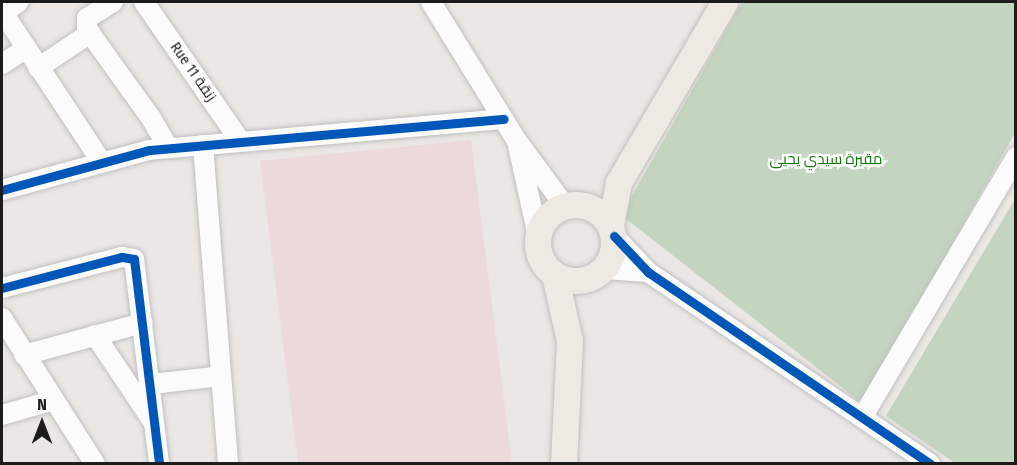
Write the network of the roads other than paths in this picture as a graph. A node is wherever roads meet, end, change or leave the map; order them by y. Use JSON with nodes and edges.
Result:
{"nodes":[{"id":1,"x":19,"y":2,"type":"edge"},
{"id":2,"x":112,"y":2,"type":"edge"},
{"id":3,"x":144,"y":2,"type":"edge"},
{"id":4,"x":431,"y":2,"type":"edge"},
{"id":5,"x":725,"y":2,"type":"edge"},
{"id":6,"x":2,"y":12,"type":"edge"},
{"id":7,"x":90,"y":33,"type":"junction"},
{"id":8,"x":25,"y":49,"type":"junction"},
{"id":9,"x":2,"y":64,"type":"edge"},
{"id":10,"x":38,"y":68,"type":"junction"},
{"id":11,"x":504,"y":118,"type":"junction"},
{"id":12,"x":517,"y":141,"type":"junction"},
{"id":13,"x":241,"y":142,"type":"junction"},
{"id":14,"x":203,"y":145,"type":"junction"},
{"id":15,"x":168,"y":147,"type":"junction"},
{"id":16,"x":1016,"y":157,"type":"edge"},
{"id":17,"x":101,"y":161,"type":"junction"},
{"id":18,"x":619,"y":183,"type":"junction"},
{"id":19,"x":2,"y":190,"type":"edge"},
{"id":20,"x":572,"y":206,"type":"junction"},
{"id":21,"x":612,"y":231,"type":"junction"},
{"id":22,"x":538,"y":236,"type":"junction"},
{"id":23,"x":648,"y":272,"type":"junction"},
{"id":24,"x":595,"y":274,"type":"junction"},
{"id":25,"x":555,"y":275,"type":"junction"},
{"id":26,"x":2,"y":288,"type":"edge"},
{"id":27,"x":2,"y":318,"type":"edge"},
{"id":28,"x":143,"y":323,"type":"junction"},
{"id":29,"x":95,"y":335,"type":"junction"},
{"id":30,"x":570,"y":341,"type":"junction"},
{"id":31,"x":24,"y":355,"type":"junction"},
{"id":32,"x":221,"y":376,"type":"junction"},
{"id":33,"x":152,"y":384,"type":"junction"},
{"id":34,"x":54,"y":400,"type":"junction"},
{"id":35,"x":2,"y":415,"type":"edge"},
{"id":36,"x":863,"y":416,"type":"junction"},
{"id":37,"x":156,"y":425,"type":"junction"},
{"id":38,"x":93,"y":463,"type":"edge"},
{"id":39,"x":159,"y":464,"type":"edge"},
{"id":40,"x":228,"y":464,"type":"edge"},
{"id":41,"x":564,"y":464,"type":"edge"},
{"id":42,"x":930,"y":464,"type":"edge"}],
"edges":[{"from":1,"to":6,"type":"street"},
{"from":2,"to":7,"type":"street"},
{"from":3,"to":13,"type":"street","name":"Rue 11 زنقة"},
{"from":4,"to":11,"type":"street"},
{"from":5,"to":18,"type":"main road"},
{"from":6,"to":8,"type":"street"},
{"from":7,"to":10,"type":"street"},
{"from":7,"to":15,"type":"street"},
{"from":8,"to":9,"type":"street"},
{"from":8,"to":10,"type":"street"},
{"from":10,"to":17,"type":"street"},
{"from":11,"to":12,"type":"street"},
{"from":11,"to":13,"type":"street"},
{"from":12,"to":20,"type":"street"},
{"from":12,"to":22,"type":"street"},
{"from":13,"to":14,"type":"street"},
{"from":14,"to":15,"type":"street"},
{"from":14,"to":32,"type":"street"},
{"from":15,"to":17,"type":"street"},
{"from":16,"to":36,"type":"street"},
{"from":17,"to":19,"type":"street"},
{"from":18,"to":20,"type":"main road"},
{"from":18,"to":21,"type":"main road"},
{"from":20,"to":21,"type":"main road"},
{"from":20,"to":22,"type":"main road"},
{"from":21,"to":23,"type":"street"},
{"from":21,"to":24,"type":"main road"},
{"from":22,"to":25,"type":"main road"},
{"from":23,"to":24,"type":"street"},
{"from":23,"to":36,"type":"street"},
{"from":24,"to":25,"type":"main road"},
{"from":24,"to":30,"type":"main road"},
{"from":25,"to":30,"type":"main road"},
{"from":26,"to":28,"type":"street"},
{"from":27,"to":31,"type":"street"},
{"from":28,"to":29,"type":"street"},
{"from":28,"to":33,"type":"street"},
{"from":29,"to":31,"type":"street"},
{"from":29,"to":37,"type":"street"},
{"from":30,"to":41,"type":"main road"},
{"from":31,"to":34,"type":"street"},
{"from":32,"to":33,"type":"street"},
{"from":32,"to":40,"type":"street"},
{"from":33,"to":37,"type":"street"},
{"from":34,"to":35,"type":"street"},
{"from":34,"to":38,"type":"street"},
{"from":36,"to":42,"type":"street"},
{"from":37,"to":39,"type":"street"}]}
